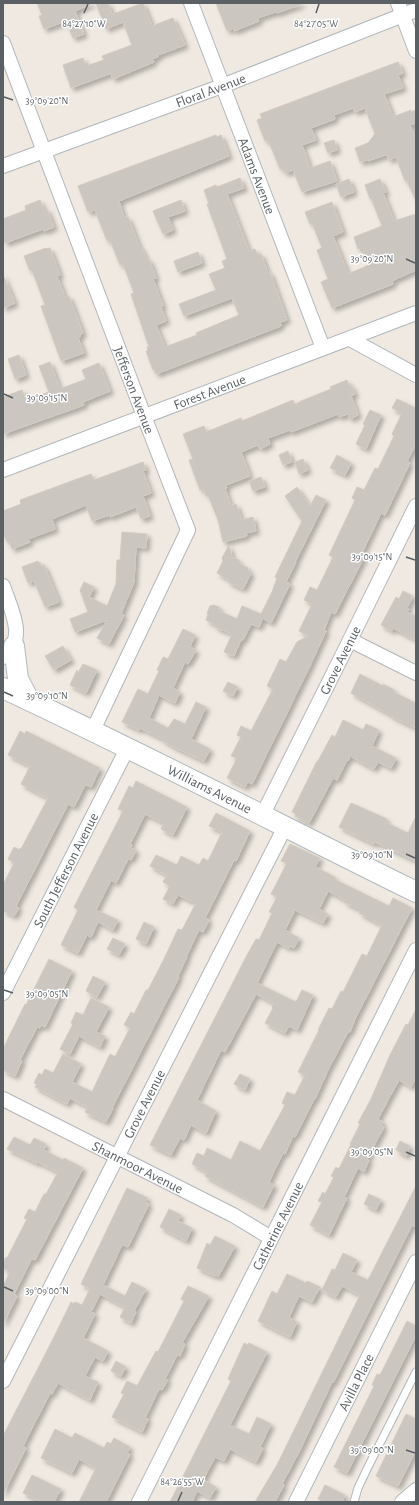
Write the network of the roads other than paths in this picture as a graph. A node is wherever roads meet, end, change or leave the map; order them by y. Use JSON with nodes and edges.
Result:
{"nodes":[{"id":1,"x":191,"y":3,"type":"edge"},
{"id":2,"x":400,"y":9,"type":"edge"},
{"id":3,"x":416,"y":10,"type":"edge"},
{"id":4,"x":3,"y":43,"type":"edge"},
{"id":5,"x":416,"y":51,"type":"edge"},
{"id":6,"x":222,"y":86,"type":"junction"},
{"id":7,"x":43,"y":151,"type":"junction"},
{"id":8,"x":3,"y":166,"type":"edge"},
{"id":9,"x":416,"y":313,"type":"edge"},
{"id":10,"x":350,"y":339,"type":"junction"},
{"id":11,"x":323,"y":348,"type":"junction"},
{"id":12,"x":416,"y":375,"type":"edge"},
{"id":13,"x":144,"y":416,"type":"junction"},
{"id":14,"x":3,"y":470,"type":"edge"},
{"id":15,"x":416,"y":506,"type":"edge"},
{"id":16,"x":3,"y":586,"type":"edge"},
{"id":17,"x":350,"y":640,"type":"junction"},
{"id":18,"x":9,"y":652,"type":"edge"},
{"id":19,"x":416,"y":673,"type":"edge"},
{"id":20,"x":3,"y":688,"type":"edge"},
{"id":21,"x":29,"y":700,"type":"junction"},
{"id":22,"x":93,"y":730,"type":"junction"},
{"id":23,"x":128,"y":747,"type":"junction"},
{"id":24,"x":263,"y":814,"type":"junction"},
{"id":25,"x":285,"y":827,"type":"junction"},
{"id":26,"x":416,"y":892,"type":"edge"},
{"id":27,"x":416,"y":950,"type":"edge"},
{"id":28,"x":3,"y":993,"type":"edge"},
{"id":29,"x":3,"y":1099,"type":"edge"},
{"id":30,"x":116,"y":1157,"type":"junction"},
{"id":31,"x":271,"y":1238,"type":"junction"},
{"id":32,"x":416,"y":1262,"type":"edge"},
{"id":33,"x":416,"y":1372,"type":"edge"},
{"id":34,"x":3,"y":1381,"type":"edge"},
{"id":35,"x":416,"y":1490,"type":"edge"},
{"id":36,"x":139,"y":1502,"type":"edge"},
{"id":37,"x":296,"y":1502,"type":"edge"},
{"id":38,"x":354,"y":1502,"type":"edge"},
{"id":39,"x":402,"y":1502,"type":"edge"}],
"edges":[{"from":1,"to":6,"type":"street","name":"Adams Avenue"},
{"from":2,"to":3,"type":"street","name":"Floral Avenue"},
{"from":2,"to":5,"type":"street"},
{"from":2,"to":6,"type":"street","name":"Floral Avenue"},
{"from":4,"to":7,"type":"street","name":"Jefferson Avenue"},
{"from":6,"to":7,"type":"street","name":"Floral Avenue"},
{"from":6,"to":11,"type":"street","name":"Adams Avenue"},
{"from":7,"to":8,"type":"street","name":"Floral Avenue"},
{"from":7,"to":13,"type":"street","name":"Jefferson Avenue"},
{"from":9,"to":10,"type":"street","name":"Forest Avenue"},
{"from":10,"to":11,"type":"street","name":"Forest Avenue"},
{"from":10,"to":12,"type":"street"},
{"from":11,"to":13,"type":"street","name":"Forest Avenue"},
{"from":13,"to":14,"type":"street","name":"Forest Avenue"},
{"from":13,"to":22,"type":"street","name":"Jefferson Avenue"},
{"from":15,"to":17,"type":"street","name":"Grove Avenue"},
{"from":16,"to":18,"type":"street"},
{"from":17,"to":19,"type":"street"},
{"from":17,"to":24,"type":"street","name":"Grove Avenue"},
{"from":18,"to":21,"type":"street"},
{"from":20,"to":21,"type":"street","name":"Williams Avenue"},
{"from":21,"to":22,"type":"street","name":"Williams Avenue"},
{"from":22,"to":23,"type":"street","name":"Williams Avenue"},
{"from":23,"to":24,"type":"street","name":"Williams Avenue"},
{"from":23,"to":28,"type":"street","name":"South Jefferson Avenue"},
{"from":24,"to":25,"type":"street","name":"Williams Avenue"},
{"from":25,"to":26,"type":"street","name":"Williams Avenue"},
{"from":25,"to":30,"type":"street","name":"Grove Avenue"},
{"from":27,"to":31,"type":"street","name":"Catherine Avenue"},
{"from":29,"to":30,"type":"street","name":"Shanmoor Avenue"},
{"from":30,"to":31,"type":"street","name":"Shanmoor Avenue"},
{"from":30,"to":34,"type":"street","name":"Grove Avenue"},
{"from":31,"to":36,"type":"street","name":"Catherine Avenue"},
{"from":32,"to":37,"type":"street","name":"Avilla Place"},
{"from":33,"to":38,"type":"lane"},
{"from":35,"to":39,"type":"street"}]}
